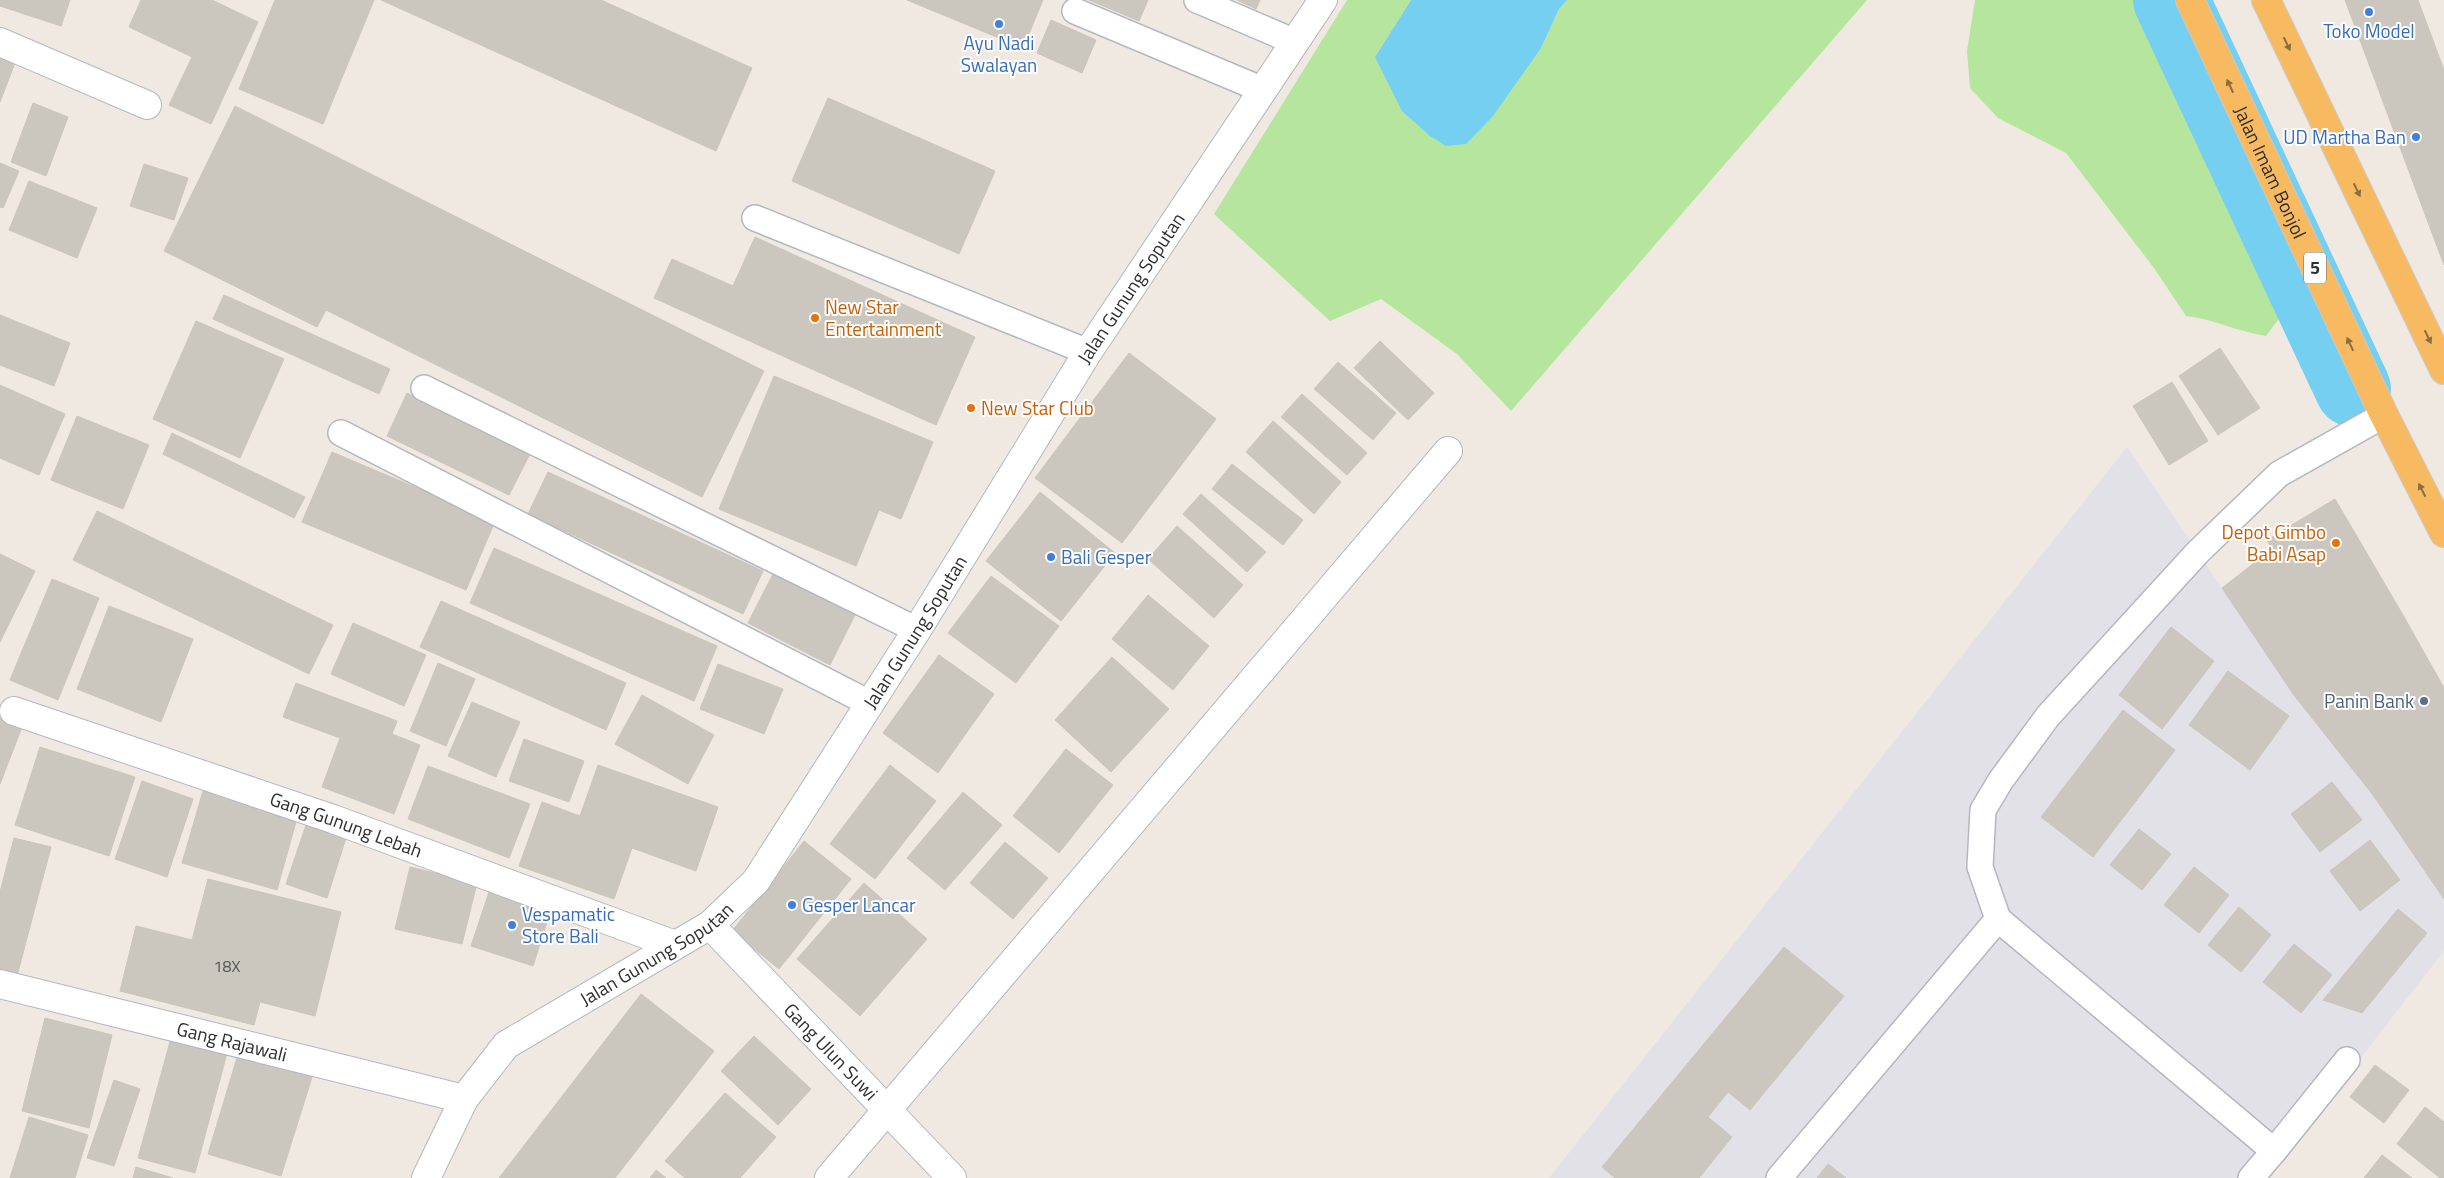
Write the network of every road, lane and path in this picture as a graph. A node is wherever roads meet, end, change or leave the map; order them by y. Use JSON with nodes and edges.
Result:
{"nodes":[{"id":1,"x":1196,"y":0,"type":"edge"},
{"id":2,"x":1323,"y":0,"type":"edge"},
{"id":3,"x":2190,"y":0,"type":"edge"},
{"id":4,"x":2266,"y":0,"type":"edge"},
{"id":5,"x":1075,"y":10,"type":"dead end"},
{"id":6,"x":0,"y":42,"type":"edge"},
{"id":7,"x":1295,"y":42,"type":"junction"},
{"id":8,"x":1263,"y":90,"type":"junction"},
{"id":9,"x":147,"y":105,"type":"dead end"},
{"id":10,"x":755,"y":218,"type":"dead end"},
{"id":11,"x":1088,"y":352,"type":"junction"},
{"id":12,"x":2444,"y":370,"type":"edge"},
{"id":13,"x":424,"y":388,"type":"dead end"},
{"id":14,"x":2384,"y":416,"type":"junction"},
{"id":15,"x":341,"y":434,"type":"dead end"},
{"id":16,"x":1448,"y":451,"type":"dead end"},
{"id":17,"x":2444,"y":533,"type":"edge"},
{"id":18,"x":917,"y":630,"type":"junction"},
{"id":19,"x":869,"y":703,"type":"junction"},
{"id":20,"x":14,"y":711,"type":"dead end"},
{"id":21,"x":1998,"y":920,"type":"junction"},
{"id":22,"x":710,"y":925,"type":"junction"},
{"id":23,"x":675,"y":945,"type":"junction"},
{"id":24,"x":0,"y":984,"type":"edge"},
{"id":25,"x":2347,"y":1060,"type":"dead end"},
{"id":26,"x":464,"y":1100,"type":"junction"},
{"id":27,"x":886,"y":1110,"type":"junction"},
{"id":28,"x":2274,"y":1151,"type":"junction"},
{"id":29,"x":426,"y":1178,"type":"edge"},
{"id":30,"x":829,"y":1178,"type":"edge"},
{"id":31,"x":952,"y":1178,"type":"edge"},
{"id":32,"x":1779,"y":1178,"type":"edge"},
{"id":33,"x":2251,"y":1178,"type":"edge"}],
"edges":[{"from":1,"to":7,"type":"lane"},
{"from":2,"to":7,"type":"street","name":"Jalan Gunung Soputan"},
{"from":14,"to":3,"type":"highway","name":"Jalan Imam Bonjol","number":"5","one_way":true},
{"from":4,"to":12,"type":"highway","one_way":true},
{"from":5,"to":8,"type":"lane"},
{"from":6,"to":9,"type":"street"},
{"from":7,"to":8,"type":"street","name":"Jalan Gunung Soputan"},
{"from":8,"to":11,"type":"street","name":"Jalan Gunung Soputan"},
{"from":10,"to":11,"type":"lane"},
{"from":11,"to":18,"type":"street","name":"Jalan Gunung Soputan"},
{"from":13,"to":18,"type":"lane"},
{"from":17,"to":14,"type":"highway","name":"Jalan Imam Bonjol","number":"5","one_way":true},
{"from":14,"to":21,"type":"lane"},
{"from":15,"to":19,"type":"lane"},
{"from":16,"to":27,"type":"street"},
{"from":18,"to":19,"type":"street","name":"Jalan Gunung Soputan"},
{"from":19,"to":22,"type":"street","name":"Jalan Gunung Soputan"},
{"from":20,"to":23,"type":"street","name":"Gang Gunung Lebah"},
{"from":21,"to":28,"type":"lane"},
{"from":21,"to":32,"type":"lane"},
{"from":22,"to":23,"type":"street","name":"Jalan Gunung Soputan"},
{"from":22,"to":27,"type":"street","name":"Gang Ulun Suwi"},
{"from":23,"to":26,"type":"street","name":"Jalan Gunung Soputan"},
{"from":24,"to":26,"type":"street","name":"Gang Rajawali"},
{"from":25,"to":28,"type":"lane"},
{"from":26,"to":29,"type":"street","name":"Jalan Gunung Soputan"},
{"from":27,"to":30,"type":"street"},
{"from":27,"to":31,"type":"street","name":"Gang Ulun Suwi"},
{"from":28,"to":33,"type":"lane"}]}
